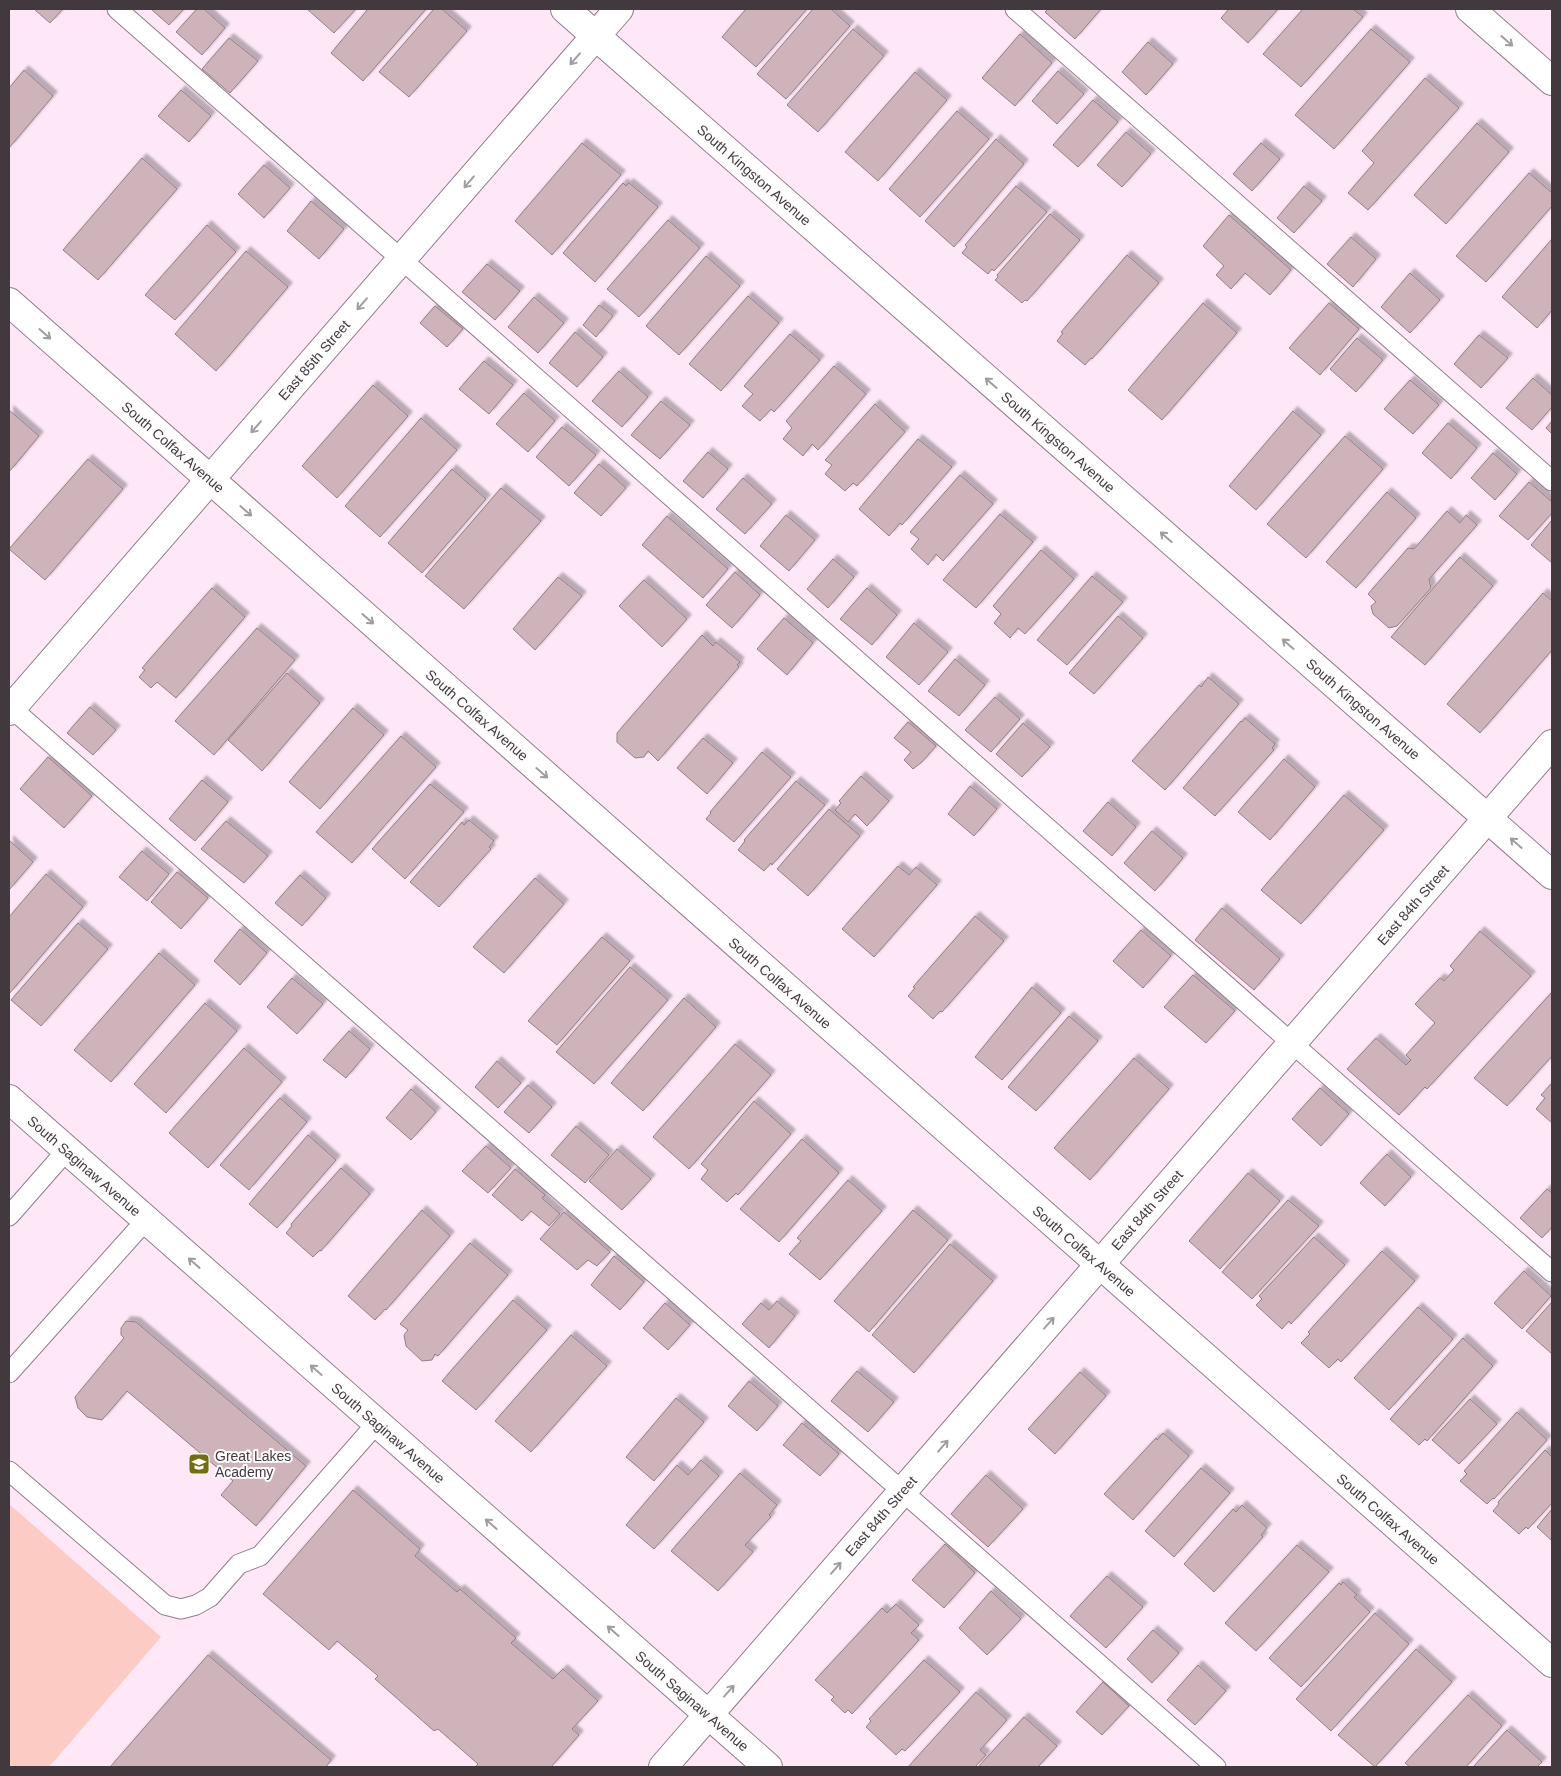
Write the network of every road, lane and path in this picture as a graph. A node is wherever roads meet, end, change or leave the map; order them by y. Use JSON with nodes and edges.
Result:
{"nodes":[{"id":1,"x":117,"y":9,"type":"edge"},
{"id":2,"x":565,"y":9,"type":"edge"},
{"id":3,"x":619,"y":9,"type":"edge"},
{"id":4,"x":1015,"y":9,"type":"edge"},
{"id":5,"x":1470,"y":9,"type":"edge"},
{"id":6,"x":596,"y":36,"type":"junction"},
{"id":7,"x":1552,"y":81,"type":"edge"},
{"id":8,"x":402,"y":259,"type":"junction"},
{"id":9,"x":9,"y":302,"type":"edge"},
{"id":10,"x":210,"y":479,"type":"junction"},
{"id":11,"x":1552,"y":481,"type":"edge"},
{"id":12,"x":10,"y":708,"type":"edge"},
{"id":13,"x":1552,"y":744,"type":"edge"},
{"id":14,"x":1487,"y":819,"type":"junction"},
{"id":15,"x":1552,"y":876,"type":"edge"},
{"id":16,"x":1292,"y":1043,"type":"junction"},
{"id":17,"x":9,"y":1099,"type":"edge"},
{"id":18,"x":66,"y":1150,"type":"junction"},
{"id":19,"x":9,"y":1216,"type":"edge"},
{"id":20,"x":146,"y":1220,"type":"junction"},
{"id":21,"x":1100,"y":1264,"type":"junction"},
{"id":22,"x":1552,"y":1272,"type":"edge"},
{"id":23,"x":9,"y":1373,"type":"edge"},
{"id":24,"x":377,"y":1423,"type":"junction"},
{"id":25,"x":9,"y":1471,"type":"edge"},
{"id":26,"x":902,"y":1492,"type":"junction"},
{"id":27,"x":1552,"y":1663,"type":"edge"},
{"id":28,"x":709,"y":1715,"type":"junction"},
{"id":29,"x":663,"y":1767,"type":"edge"},
{"id":30,"x":768,"y":1767,"type":"edge"},
{"id":31,"x":1216,"y":1767,"type":"edge"}],
"edges":[{"from":1,"to":8,"type":"lane"},
{"from":2,"to":6,"type":"street","name":"South Kingston Avenue"},
{"from":3,"to":6,"type":"street","name":"East 85th Street"},
{"from":4,"to":11,"type":"lane"},
{"from":5,"to":7,"type":"street","one_way":true},
{"from":6,"to":8,"type":"street","name":"East 85th Street","one_way":true},
{"from":14,"to":6,"type":"street","name":"South Kingston Avenue","one_way":true},
{"from":8,"to":10,"type":"street","name":"East 85th Street","one_way":true},
{"from":8,"to":16,"type":"lane"},
{"from":9,"to":10,"type":"street","name":"South Colfax Avenue","one_way":true},
{"from":10,"to":12,"type":"street","name":"East 85th Street"},
{"from":10,"to":21,"type":"street","name":"South Colfax Avenue","one_way":true},
{"from":12,"to":26,"type":"lane"},
{"from":13,"to":14,"type":"street","name":"East 84th Street"},
{"from":15,"to":14,"type":"street","name":"South Kingston Avenue","one_way":true},
{"from":14,"to":16,"type":"street","name":"East 84th Street"},
{"from":16,"to":21,"type":"street","name":"East 84th Street"},
{"from":16,"to":22,"type":"lane"},
{"from":17,"to":18,"type":"street","name":"South Saginaw Avenue"},
{"from":18,"to":19,"type":"lane"},
{"from":18,"to":20,"type":"street","name":"South Saginaw Avenue"},
{"from":20,"to":23,"type":"lane"},
{"from":24,"to":20,"type":"street","name":"South Saginaw Avenue","one_way":true},
{"from":26,"to":21,"type":"street","name":"East 84th Street","one_way":true},
{"from":21,"to":27,"type":"street","name":"South Colfax Avenue"},
{"from":24,"to":25,"type":"lane"},
{"from":28,"to":24,"type":"street","name":"South Saginaw Avenue","one_way":true},
{"from":28,"to":26,"type":"street","name":"East 84th Street","one_way":true},
{"from":26,"to":31,"type":"lane"},
{"from":28,"to":29,"type":"street","name":"East 84th Street"},
{"from":28,"to":30,"type":"street","name":"South Saginaw Avenue"}]}
